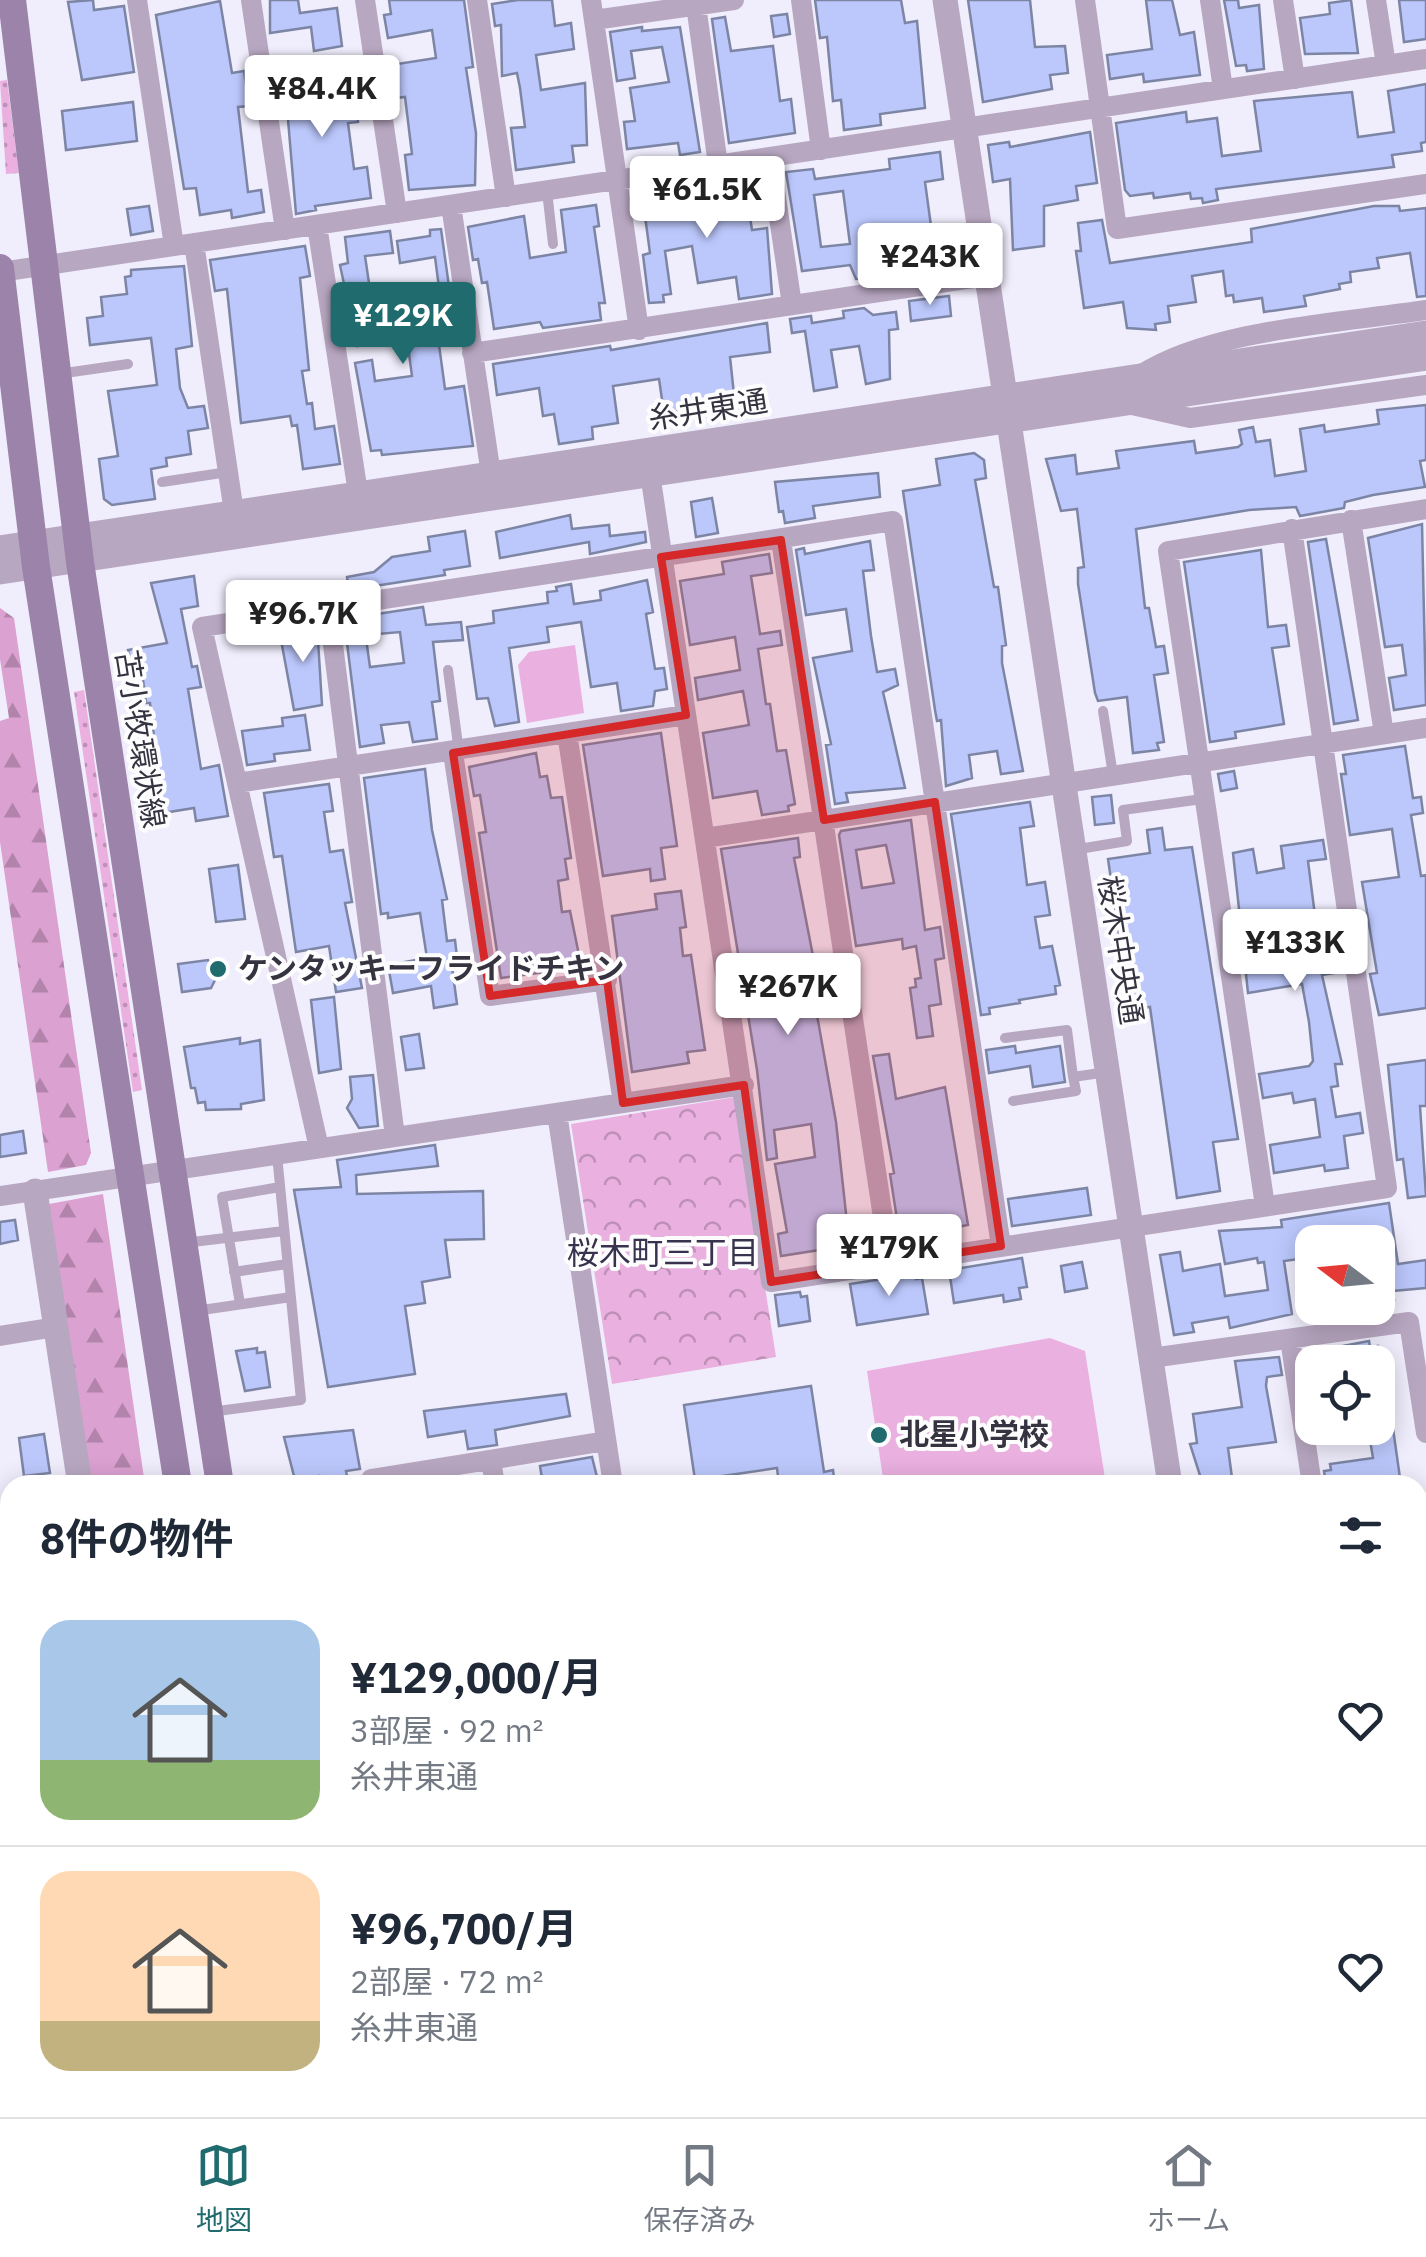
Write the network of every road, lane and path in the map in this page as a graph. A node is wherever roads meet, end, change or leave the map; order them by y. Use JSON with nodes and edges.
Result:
{"nodes":[{"id":1,"x":137,"y":0,"type":"edge"},
{"id":2,"x":251,"y":0,"type":"edge"},
{"id":3,"x":365,"y":0,"type":"edge"},
{"id":4,"x":477,"y":0,"type":"edge"},
{"id":5,"x":734,"y":0,"type":"edge"},
{"id":6,"x":801,"y":0,"type":"edge"},
{"id":7,"x":945,"y":0,"type":"edge"},
{"id":8,"x":1084,"y":0,"type":"edge"},
{"id":9,"x":1210,"y":0,"type":"edge"},
{"id":10,"x":1283,"y":0,"type":"edge"},
{"id":11,"x":1376,"y":0,"type":"edge"},
{"id":12,"x":696,"y":6,"type":"junction"},
{"id":13,"x":9,"y":8,"type":"edge"},
{"id":14,"x":593,"y":10,"type":"edge"},
{"id":15,"x":1426,"y":59,"type":"edge"},
{"id":16,"x":1386,"y":65,"type":"junction"},
{"id":17,"x":1294,"y":79,"type":"junction"},
{"id":18,"x":1223,"y":90,"type":"junction"},
{"id":19,"x":1101,"y":108,"type":"junction"},
{"id":20,"x":964,"y":128,"type":"junction"},
{"id":21,"x":821,"y":150,"type":"junction"},
{"id":22,"x":770,"y":157,"type":"junction"},
{"id":23,"x":718,"y":165,"type":"junction"},
{"id":24,"x":617,"y":180,"type":"junction"},
{"id":25,"x":1426,"y":184,"type":"edge"},
{"id":26,"x":547,"y":191,"type":"junction"},
{"id":27,"x":506,"y":196,"type":"junction"},
{"id":28,"x":451,"y":205,"type":"junction"},
{"id":29,"x":396,"y":213,"type":"junction"},
{"id":30,"x":317,"y":225,"type":"junction"},
{"id":31,"x":284,"y":230,"type":"junction"},
{"id":32,"x":553,"y":244,"type":"dead end"},
{"id":33,"x":184,"y":245,"type":"junction"},
{"id":34,"x":43,"y":266,"type":"junction"},
{"id":35,"x":0,"y":271,"type":"edge"},
{"id":36,"x":986,"y":276,"type":"junction"},
{"id":37,"x":792,"y":305,"type":"junction"},
{"id":38,"x":1426,"y":310,"type":"edge"},
{"id":39,"x":639,"y":330,"type":"junction"},
{"id":40,"x":1426,"y":333,"type":"edge"},
{"id":41,"x":472,"y":352,"type":"junction"},
{"id":42,"x":1426,"y":358,"type":"edge"},
{"id":43,"x":128,"y":364,"type":"dead end"},
{"id":44,"x":56,"y":374,"type":"junction"},
{"id":45,"x":1136,"y":377,"type":"junction"},
{"id":46,"x":1426,"y":384,"type":"edge"},
{"id":47,"x":1002,"y":397,"type":"junction"},
{"id":48,"x":1132,"y":405,"type":"junction"},
{"id":49,"x":1006,"y":424,"type":"junction"},
{"id":50,"x":649,"y":465,"type":"junction"},
{"id":51,"x":228,"y":472,"type":"junction"},
{"id":52,"x":162,"y":482,"type":"dead end"},
{"id":53,"x":493,"y":488,"type":"junction"},
{"id":54,"x":360,"y":506,"type":"junction"},
{"id":55,"x":1426,"y":509,"type":"edge"},
{"id":56,"x":1351,"y":520,"type":"junction"},
{"id":57,"x":236,"y":526,"type":"junction"},
{"id":58,"x":1292,"y":529,"type":"junction"},
{"id":59,"x":780,"y":540,"type":"junction"},
{"id":60,"x":0,"y":548,"type":"edge"},
{"id":61,"x":79,"y":550,"type":"junction"},
{"id":62,"x":34,"y":555,"type":"junction"},
{"id":63,"x":662,"y":557,"type":"junction"},
{"id":64,"x":0,"y":572,"type":"edge"},
{"id":65,"x":328,"y":606,"type":"junction"},
{"id":66,"x":448,"y":670,"type":"dead end"},
{"id":67,"x":1103,"y":710,"type":"dead end"},
{"id":68,"x":686,"y":715,"type":"junction"},
{"id":69,"x":1425,"y":733,"type":"edge"},
{"id":70,"x":567,"y":734,"type":"junction"},
{"id":71,"x":1384,"y":734,"type":"junction"},
{"id":72,"x":1322,"y":744,"type":"junction"},
{"id":73,"x":456,"y":752,"type":"junction"},
{"id":74,"x":1197,"y":762,"type":"junction"},
{"id":75,"x":348,"y":766,"type":"junction"},
{"id":76,"x":1113,"y":775,"type":"junction"},
{"id":77,"x":1061,"y":783,"type":"junction"},
{"id":78,"x":237,"y":784,"type":"junction"},
{"id":79,"x":1202,"y":799,"type":"junction"},
{"id":80,"x":935,"y":802,"type":"junction"},
{"id":81,"x":824,"y":820,"type":"junction"},
{"id":82,"x":705,"y":838,"type":"junction"},
{"id":83,"x":1072,"y":850,"type":"junction"},
{"id":84,"x":607,"y":980,"type":"junction"},
{"id":85,"x":1005,"y":1038,"type":"dead end"},
{"id":86,"x":1106,"y":1072,"type":"junction"},
{"id":87,"x":1073,"y":1077,"type":"junction"},
{"id":88,"x":744,"y":1084,"type":"junction"},
{"id":89,"x":623,"y":1102,"type":"junction"},
{"id":90,"x":1013,"y":1102,"type":"dead end"},
{"id":91,"x":557,"y":1112,"type":"junction"},
{"id":92,"x":395,"y":1137,"type":"junction"},
{"id":93,"x":319,"y":1148,"type":"junction"},
{"id":94,"x":277,"y":1154,"type":"junction"},
{"id":95,"x":172,"y":1170,"type":"junction"},
{"id":96,"x":128,"y":1177,"type":"junction"},
{"id":97,"x":280,"y":1187,"type":"junction"},
{"id":98,"x":35,"y":1191,"type":"junction"},
{"id":99,"x":0,"y":1196,"type":"edge"},
{"id":100,"x":1265,"y":1206,"type":"junction"},
{"id":101,"x":1131,"y":1227,"type":"junction"},
{"id":102,"x":284,"y":1232,"type":"junction"},
{"id":103,"x":228,"y":1237,"type":"junction"},
{"id":104,"x":183,"y":1243,"type":"junction"},
{"id":105,"x":1001,"y":1246,"type":"junction"},
{"id":106,"x":288,"y":1264,"type":"junction"},
{"id":107,"x":890,"y":1264,"type":"junction"},
{"id":108,"x":234,"y":1272,"type":"junction"},
{"id":109,"x":291,"y":1296,"type":"junction"},
{"id":110,"x":240,"y":1304,"type":"junction"},
{"id":111,"x":194,"y":1311,"type":"junction"},
{"id":112,"x":56,"y":1327,"type":"junction"},
{"id":113,"x":0,"y":1336,"type":"edge"},
{"id":114,"x":1290,"y":1339,"type":"junction"},
{"id":115,"x":1151,"y":1358,"type":"junction"},
{"id":116,"x":209,"y":1412,"type":"junction"},
{"id":117,"x":1426,"y":1432,"type":"edge"},
{"id":118,"x":606,"y":1441,"type":"junction"},
{"id":119,"x":492,"y":1460,"type":"junction"},
{"id":120,"x":78,"y":1475,"type":"edge"},
{"id":121,"x":176,"y":1475,"type":"edge"},
{"id":122,"x":218,"y":1475,"type":"edge"},
{"id":123,"x":391,"y":1475,"type":"edge"},
{"id":124,"x":494,"y":1475,"type":"edge"},
{"id":125,"x":611,"y":1475,"type":"edge"},
{"id":126,"x":1169,"y":1475,"type":"edge"},
{"id":127,"x":1310,"y":1475,"type":"edge"}],
"edges":[{"from":1,"to":33,"type":"street"},
{"from":2,"to":31,"type":"street"},
{"from":3,"to":29,"type":"street"},
{"from":4,"to":27,"type":"street"},
{"from":5,"to":12,"type":"street"},
{"from":6,"to":21,"type":"street"},
{"from":7,"to":20,"type":"street","name":"桜木中央通"},
{"from":8,"to":19,"type":"street"},
{"from":9,"to":18,"type":"street"},
{"from":10,"to":17,"type":"street"},
{"from":11,"to":16,"type":"street"},
{"from":12,"to":14,"type":"street"},
{"from":12,"to":23,"type":"street"},
{"from":13,"to":34,"type":"main road","name":"苫小牧環状線"},
{"from":14,"to":24,"type":"street"},
{"from":15,"to":16,"type":"street"},
{"from":16,"to":17,"type":"street"},
{"from":17,"to":18,"type":"street"},
{"from":18,"to":19,"type":"street"},
{"from":19,"to":20,"type":"street"},
{"from":19,"to":25,"type":"street"},
{"from":20,"to":21,"type":"street"},
{"from":20,"to":36,"type":"street","name":"桜木中央通"},
{"from":21,"to":22,"type":"street"},
{"from":22,"to":23,"type":"street"},
{"from":22,"to":37,"type":"street"},
{"from":23,"to":24,"type":"street"},
{"from":24,"to":26,"type":"street"},
{"from":24,"to":39,"type":"street"},
{"from":26,"to":27,"type":"street"},
{"from":26,"to":32,"type":"lane"},
{"from":27,"to":28,"type":"street"},
{"from":28,"to":29,"type":"street"},
{"from":28,"to":41,"type":"street"},
{"from":29,"to":30,"type":"street"},
{"from":30,"to":31,"type":"street"},
{"from":30,"to":54,"type":"street"},
{"from":31,"to":33,"type":"street"},
{"from":33,"to":34,"type":"street"},
{"from":33,"to":51,"type":"street"},
{"from":34,"to":35,"type":"street"},
{"from":34,"to":44,"type":"main road","name":"苫小牧環状線"},
{"from":35,"to":62,"type":"main road"},
{"from":36,"to":37,"type":"street"},
{"from":36,"to":47,"type":"street","name":"桜木中央通"},
{"from":37,"to":39,"type":"street"},
{"from":38,"to":45,"type":"street"},
{"from":39,"to":41,"type":"street"},
{"from":40,"to":45,"type":"street","name":"糸井東通"},
{"from":41,"to":53,"type":"street"},
{"from":42,"to":48,"type":"street","name":"糸井東通"},
{"from":43,"to":44,"type":"lane"},
{"from":44,"to":61,"type":"main road","name":"苫小牧環状線"},
{"from":45,"to":47,"type":"street","name":"糸井東通"},
{"from":46,"to":48,"type":"street"},
{"from":47,"to":49,"type":"street","name":"桜木中央通"},
{"from":47,"to":50,"type":"street","name":"糸井東通"},
{"from":48,"to":49,"type":"street","name":"糸井東通"},
{"from":49,"to":50,"type":"street","name":"糸井東通"},
{"from":49,"to":77,"type":"street","name":"桜木中央通"},
{"from":50,"to":53,"type":"street","name":"糸井東通"},
{"from":50,"to":63,"type":"street"},
{"from":51,"to":52,"type":"lane"},
{"from":51,"to":57,"type":"street"},
{"from":53,"to":54,"type":"street","name":"糸井東通"},
{"from":54,"to":57,"type":"street","name":"糸井東通"},
{"from":55,"to":56,"type":"street"},
{"from":56,"to":58,"type":"street"},
{"from":56,"to":71,"type":"street"},
{"from":57,"to":61,"type":"street","name":"糸井東通"},
{"from":58,"to":72,"type":"street"},
{"from":58,"to":74,"type":"street"},
{"from":59,"to":63,"type":"street"},
{"from":59,"to":80,"type":"street"},
{"from":59,"to":81,"type":"street"},
{"from":60,"to":62,"type":"street","name":"糸井東通"},
{"from":61,"to":62,"type":"street","name":"糸井東通"},
{"from":61,"to":95,"type":"main road","name":"苫小牧環状線"},
{"from":62,"to":64,"type":"street","name":"糸井東通"},
{"from":62,"to":96,"type":"main road"},
{"from":63,"to":65,"type":"street"},
{"from":63,"to":68,"type":"street"},
{"from":65,"to":75,"type":"street"},
{"from":65,"to":78,"type":"street"},
{"from":66,"to":73,"type":"lane"},
{"from":67,"to":76,"type":"lane"},
{"from":68,"to":70,"type":"street"},
{"from":68,"to":82,"type":"street"},
{"from":69,"to":71,"type":"street"},
{"from":70,"to":73,"type":"street"},
{"from":70,"to":84,"type":"street"},
{"from":71,"to":72,"type":"street"},
{"from":72,"to":74,"type":"street"},
{"from":72,"to":100,"type":"street"},
{"from":73,"to":75,"type":"street"},
{"from":73,"to":84,"type":"street"},
{"from":74,"to":76,"type":"street"},
{"from":74,"to":79,"type":"street"},
{"from":75,"to":78,"type":"street"},
{"from":75,"to":92,"type":"street"},
{"from":76,"to":77,"type":"street"},
{"from":77,"to":80,"type":"street"},
{"from":77,"to":83,"type":"street","name":"桜木中央通"},
{"from":78,"to":93,"type":"street"},
{"from":79,"to":83,"type":"lane"},
{"from":79,"to":100,"type":"street"},
{"from":80,"to":81,"type":"street"},
{"from":80,"to":105,"type":"street"},
{"from":81,"to":82,"type":"street"},
{"from":81,"to":107,"type":"street"},
{"from":82,"to":88,"type":"street"},
{"from":83,"to":86,"type":"street","name":"桜木中央通"},
{"from":84,"to":89,"type":"street"},
{"from":85,"to":87,"type":"lane"},
{"from":86,"to":87,"type":"lane"},
{"from":86,"to":101,"type":"street","name":"桜木中央通"},
{"from":87,"to":90,"type":"lane"},
{"from":88,"to":89,"type":"street"},
{"from":88,"to":107,"type":"street"},
{"from":89,"to":91,"type":"street"},
{"from":91,"to":92,"type":"street"},
{"from":91,"to":118,"type":"street"},
{"from":92,"to":93,"type":"street"},
{"from":93,"to":94,"type":"street"},
{"from":94,"to":95,"type":"street"},
{"from":94,"to":97,"type":"lane"},
{"from":95,"to":96,"type":"street"},
{"from":95,"to":104,"type":"main road","name":"苫小牧環状線"},
{"from":96,"to":98,"type":"street"},
{"from":96,"to":121,"type":"main road"},
{"from":97,"to":102,"type":"lane"},
{"from":97,"to":103,"type":"lane"},
{"from":98,"to":99,"type":"street"},
{"from":98,"to":112,"type":"street"},
{"from":100,"to":101,"type":"street"},
{"from":101,"to":105,"type":"street"},
{"from":101,"to":115,"type":"street","name":"桜木中央通"},
{"from":102,"to":103,"type":"lane"},
{"from":102,"to":106,"type":"lane"},
{"from":103,"to":104,"type":"lane"},
{"from":103,"to":108,"type":"lane"},
{"from":104,"to":111,"type":"main road","name":"苫小牧環状線"},
{"from":105,"to":107,"type":"street"},
{"from":106,"to":108,"type":"lane"},
{"from":106,"to":109,"type":"lane"},
{"from":108,"to":110,"type":"lane"},
{"from":109,"to":110,"type":"lane"},
{"from":109,"to":116,"type":"lane"},
{"from":110,"to":111,"type":"lane"},
{"from":111,"to":116,"type":"main road","name":"苫小牧環状線"},
{"from":112,"to":113,"type":"street"},
{"from":112,"to":120,"type":"street"},
{"from":114,"to":115,"type":"street"},
{"from":114,"to":117,"type":"street"},
{"from":114,"to":127,"type":"street"},
{"from":115,"to":126,"type":"street","name":"桜木中央通"},
{"from":116,"to":122,"type":"main road","name":"苫小牧環状線"},
{"from":118,"to":119,"type":"street"},
{"from":118,"to":125,"type":"street"},
{"from":119,"to":123,"type":"street"},
{"from":119,"to":124,"type":"street"}]}
